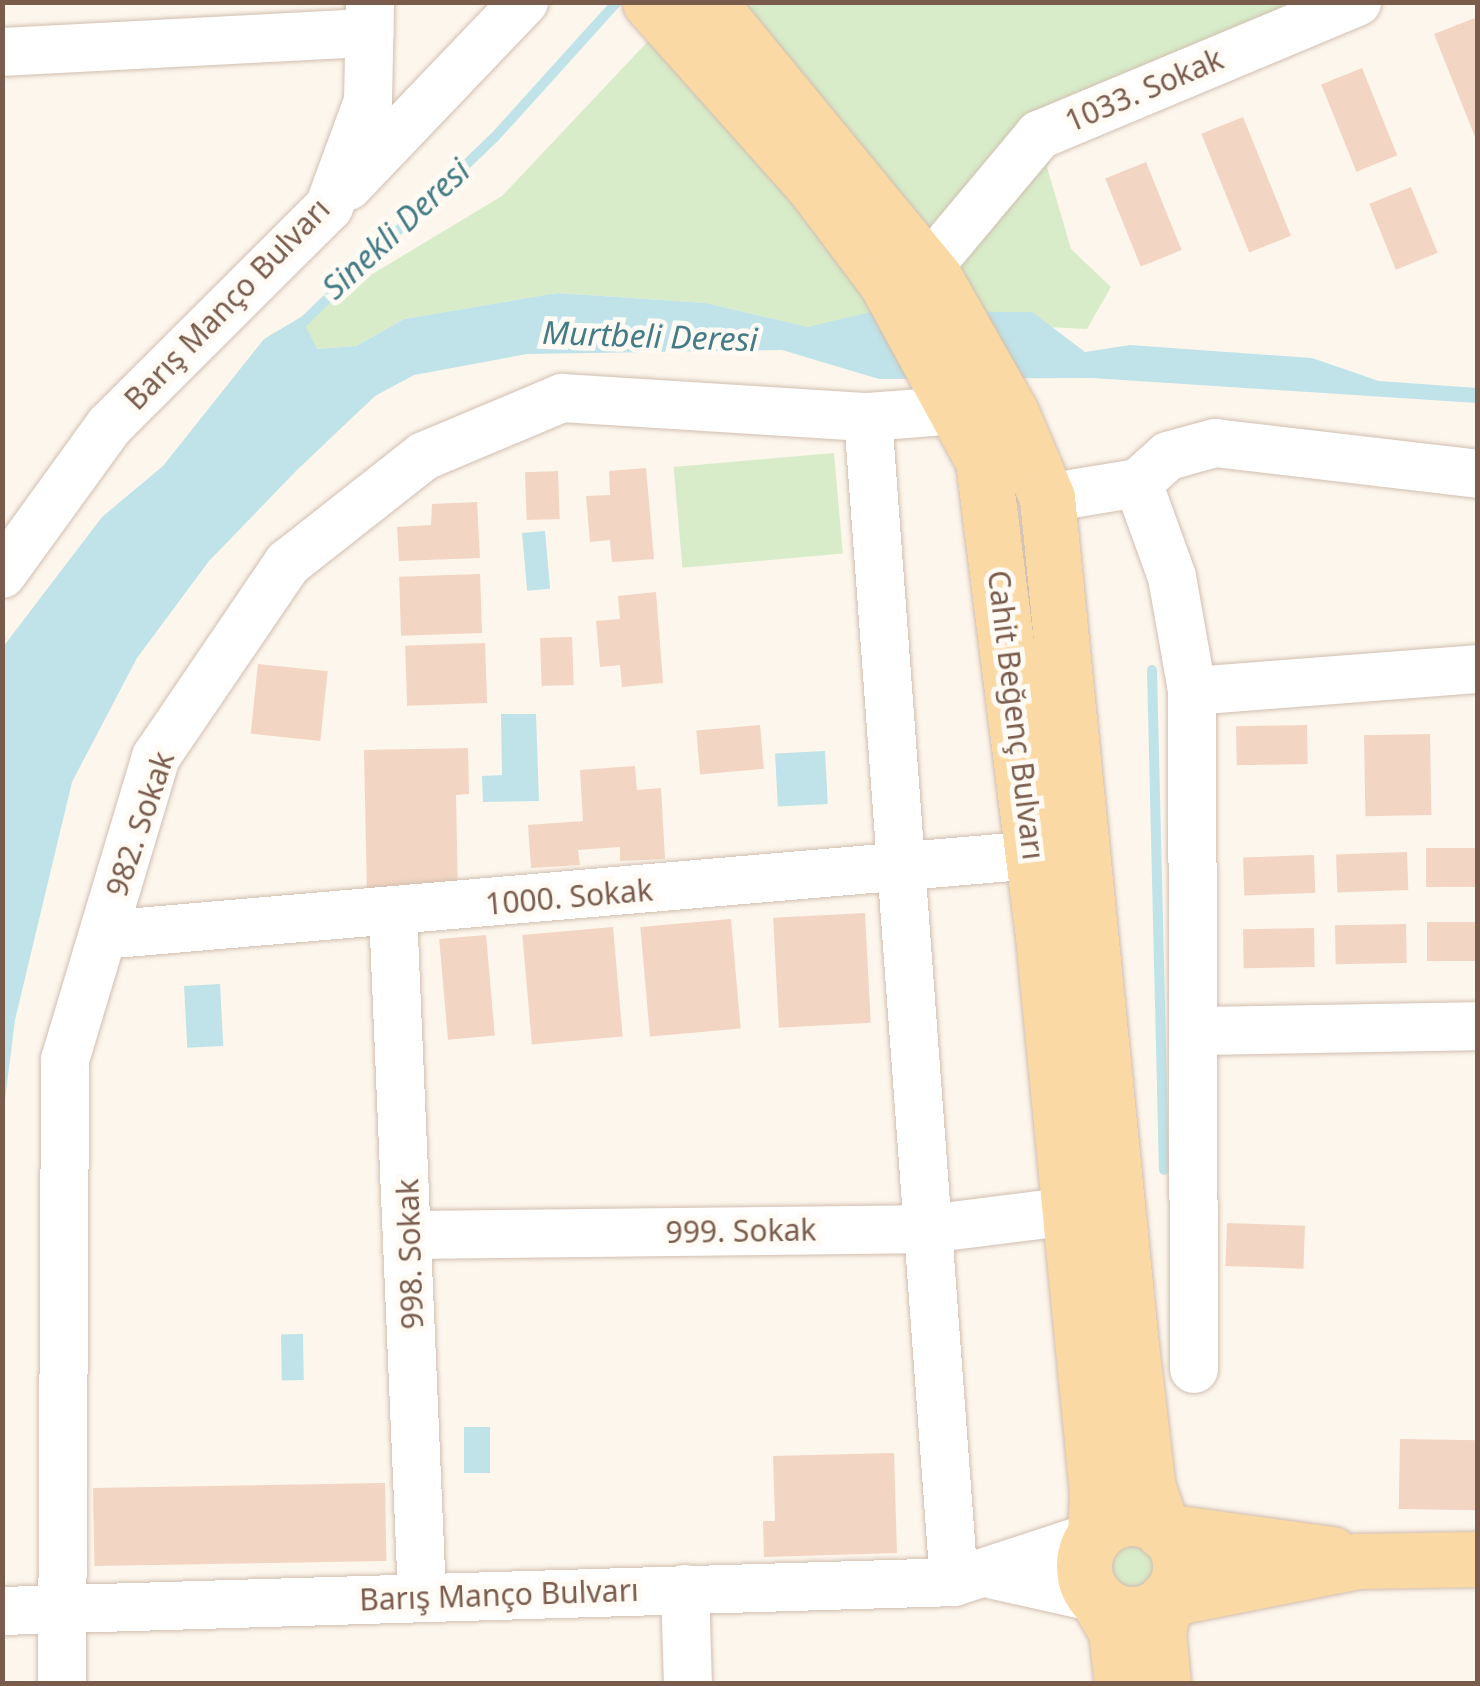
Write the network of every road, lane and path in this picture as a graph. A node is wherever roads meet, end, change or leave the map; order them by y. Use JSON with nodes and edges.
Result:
{"nodes":[{"id":1,"x":524,"y":2,"type":"edge"},
{"id":2,"x":1357,"y":2,"type":"edge"},
{"id":3,"x":674,"y":10,"type":"edge"},
{"id":4,"x":370,"y":18,"type":"edge"},
{"id":5,"x":2,"y":52,"type":"edge"},
{"id":6,"x":328,"y":206,"type":"junction"},
{"id":7,"x":916,"y":276,"type":"junction"},
{"id":8,"x":975,"y":406,"type":"junction"},
{"id":9,"x":868,"y":418,"type":"junction"},
{"id":10,"x":1478,"y":474,"type":"edge"},
{"id":11,"x":1138,"y":482,"type":"junction"},
{"id":12,"x":1047,"y":498,"type":"junction"},
{"id":13,"x":16,"y":522,"type":"edge"},
{"id":14,"x":2,"y":574,"type":"edge"},
{"id":15,"x":1478,"y":669,"type":"edge"},
{"id":16,"x":1192,"y":692,"type":"junction"},
{"id":17,"x":1034,"y":854,"type":"junction"},
{"id":18,"x":904,"y":868,"type":"junction"},
{"id":19,"x":393,"y":912,"type":"junction"},
{"id":20,"x":103,"y":935,"type":"junction"},
{"id":21,"x":1478,"y":1026,"type":"edge"},
{"id":22,"x":1198,"y":1031,"type":"junction"},
{"id":23,"x":1070,"y":1211,"type":"junction"},
{"id":24,"x":928,"y":1230,"type":"junction"},
{"id":25,"x":411,"y":1235,"type":"junction"},
{"id":26,"x":1194,"y":1369,"type":"dead end"},
{"id":27,"x":1164,"y":1530,"type":"junction"},
{"id":28,"x":1094,"y":1536,"type":"junction"},
{"id":29,"x":1478,"y":1560,"type":"edge"},
{"id":30,"x":1358,"y":1561,"type":"junction"},
{"id":31,"x":974,"y":1578,"type":"junction"},
{"id":32,"x":686,"y":1589,"type":"junction"},
{"id":33,"x":422,"y":1596,"type":"junction"},
{"id":34,"x":1097,"y":1598,"type":"junction"},
{"id":35,"x":1166,"y":1600,"type":"junction"},
{"id":36,"x":58,"y":1610,"type":"junction"},
{"id":37,"x":2,"y":1612,"type":"edge"},
{"id":38,"x":62,"y":1684,"type":"edge"},
{"id":39,"x":688,"y":1684,"type":"edge"},
{"id":40,"x":1122,"y":1684,"type":"edge"},
{"id":41,"x":1163,"y":1684,"type":"edge"}],
"edges":[{"from":1,"to":6,"type":"street"},
{"from":2,"to":7,"type":"street","name":"1033. Sokak"},
{"from":3,"to":7,"type":"main road","name":"Cahit Beğenç Bulvarı"},
{"from":4,"to":5,"type":"street"},
{"from":4,"to":6,"type":"street","name":"Barış Manço Bulvarı"},
{"from":6,"to":13,"type":"street","name":"Barış Manço Bulvarı"},
{"from":7,"to":8,"type":"main road","name":"Cahit Beğenç Bulvarı"},
{"from":8,"to":9,"type":"street","name":"982. Sokak"},
{"from":8,"to":12,"type":"main road","name":"Cahit Beğenç Bulvarı"},
{"from":8,"to":17,"type":"main road","name":"Cahit Beğenç Bulvarı"},
{"from":9,"to":18,"type":"street"},
{"from":9,"to":20,"type":"street","name":"982. Sokak"},
{"from":10,"to":11,"type":"street"},
{"from":11,"to":12,"type":"street"},
{"from":11,"to":16,"type":"street"},
{"from":12,"to":27,"type":"main road","name":"Cahit Beğenç Bulvarı"},
{"from":13,"to":14,"type":"street","name":"Barış Manço Bulvarı"},
{"from":15,"to":16,"type":"street"},
{"from":16,"to":22,"type":"street"},
{"from":17,"to":18,"type":"street","name":"1000. Sokak"},
{"from":17,"to":23,"type":"main road","name":"Cahit Beğenç Bulvarı"},
{"from":18,"to":19,"type":"street","name":"1000. Sokak"},
{"from":18,"to":24,"type":"street"},
{"from":19,"to":20,"type":"street","name":"1000. Sokak"},
{"from":19,"to":25,"type":"street","name":"998. Sokak"},
{"from":20,"to":36,"type":"street","name":"982. Sokak"},
{"from":21,"to":22,"type":"street"},
{"from":22,"to":26,"type":"street"},
{"from":23,"to":24,"type":"street","name":"999. Sokak"},
{"from":23,"to":28,"type":"main road","name":"Cahit Beğenç Bulvarı"},
{"from":24,"to":25,"type":"street","name":"999. Sokak"},
{"from":24,"to":31,"type":"street"},
{"from":25,"to":33,"type":"street","name":"998. Sokak"},
{"from":27,"to":28,"type":"main road"},
{"from":27,"to":30,"type":"main road"},
{"from":27,"to":35,"type":"main road"},
{"from":28,"to":31,"type":"street","name":"Barış Manço Bulvarı"},
{"from":28,"to":34,"type":"main road"},
{"from":29,"to":30,"type":"main road"},
{"from":30,"to":35,"type":"main road"},
{"from":31,"to":32,"type":"street","name":"Barış Manço Bulvarı"},
{"from":31,"to":34,"type":"street","name":"Barış Manço Bulvarı"},
{"from":32,"to":33,"type":"street","name":"Barış Manço Bulvarı"},
{"from":32,"to":39,"type":"street"},
{"from":33,"to":36,"type":"street","name":"Barış Manço Bulvarı"},
{"from":34,"to":35,"type":"main road"},
{"from":34,"to":40,"type":"main road"},
{"from":35,"to":41,"type":"main road"},
{"from":36,"to":37,"type":"street","name":"Barış Manço Bulvarı"},
{"from":36,"to":38,"type":"street","name":"982. Sokak"}]}
